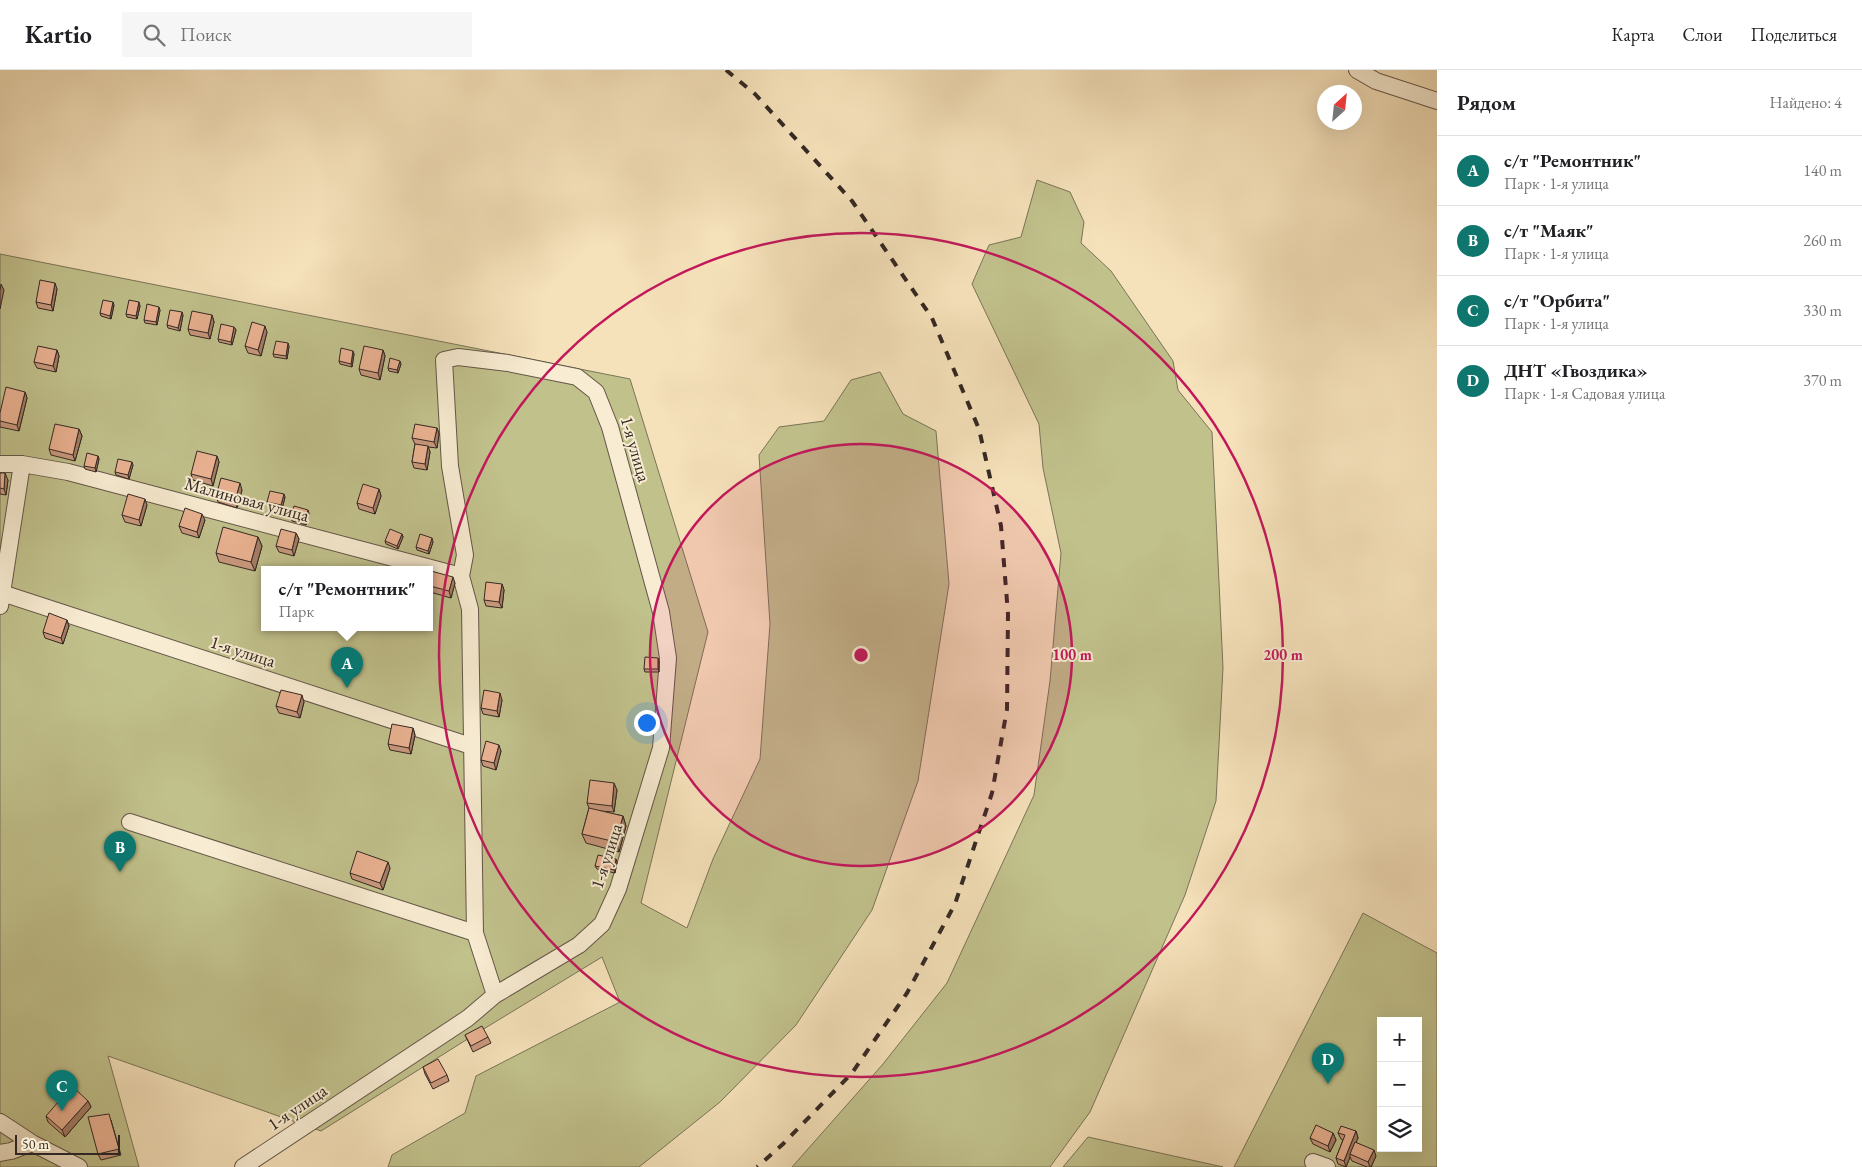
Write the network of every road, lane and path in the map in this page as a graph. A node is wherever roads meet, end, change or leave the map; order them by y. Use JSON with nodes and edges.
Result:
{"nodes":[{"id":1,"x":1357,"y":70,"type":"edge"},
{"id":2,"x":1437,"y":101,"type":"edge"},
{"id":3,"x":0,"y":464,"type":"edge"},
{"id":4,"x":22,"y":464,"type":"junction"},
{"id":5,"x":423,"y":566,"type":"edge"},
{"id":6,"x":433,"y":569,"type":"edge"},
{"id":7,"x":461,"y":576,"type":"junction"},
{"id":8,"x":1,"y":600,"type":"edge"},
{"id":9,"x":471,"y":746,"type":"junction"},
{"id":10,"x":130,"y":822,"type":"dead end"},
{"id":11,"x":475,"y":933,"type":"junction"},
{"id":12,"x":496,"y":995,"type":"junction"},
{"id":13,"x":0,"y":1122,"type":"edge"},
{"id":14,"x":32,"y":1143,"type":"junction"},
{"id":15,"x":0,"y":1153,"type":"edge"},
{"id":16,"x":80,"y":1167,"type":"edge"},
{"id":17,"x":243,"y":1167,"type":"edge"}],
"edges":[{"from":1,"to":2,"type":"street"},
{"from":3,"to":4,"type":"street","name":"Малиновая улица"},
{"from":4,"to":5,"type":"street","name":"Малиновая улица"},
{"from":4,"to":8,"type":"street"},
{"from":6,"to":7,"type":"street","name":"Малиновая улица"},
{"from":7,"to":9,"type":"street","name":"1-я улица"},
{"from":7,"to":12,"type":"street","name":"1-я улица"},
{"from":8,"to":9,"type":"street","name":"1-я улица"},
{"from":9,"to":11,"type":"street","name":"1-я улица"},
{"from":10,"to":11,"type":"street"},
{"from":11,"to":12,"type":"street","name":"1-я улица"},
{"from":12,"to":17,"type":"street","name":"1-я улица"},
{"from":13,"to":14,"type":"street"},
{"from":14,"to":15,"type":"street"},
{"from":14,"to":16,"type":"street"}]}
